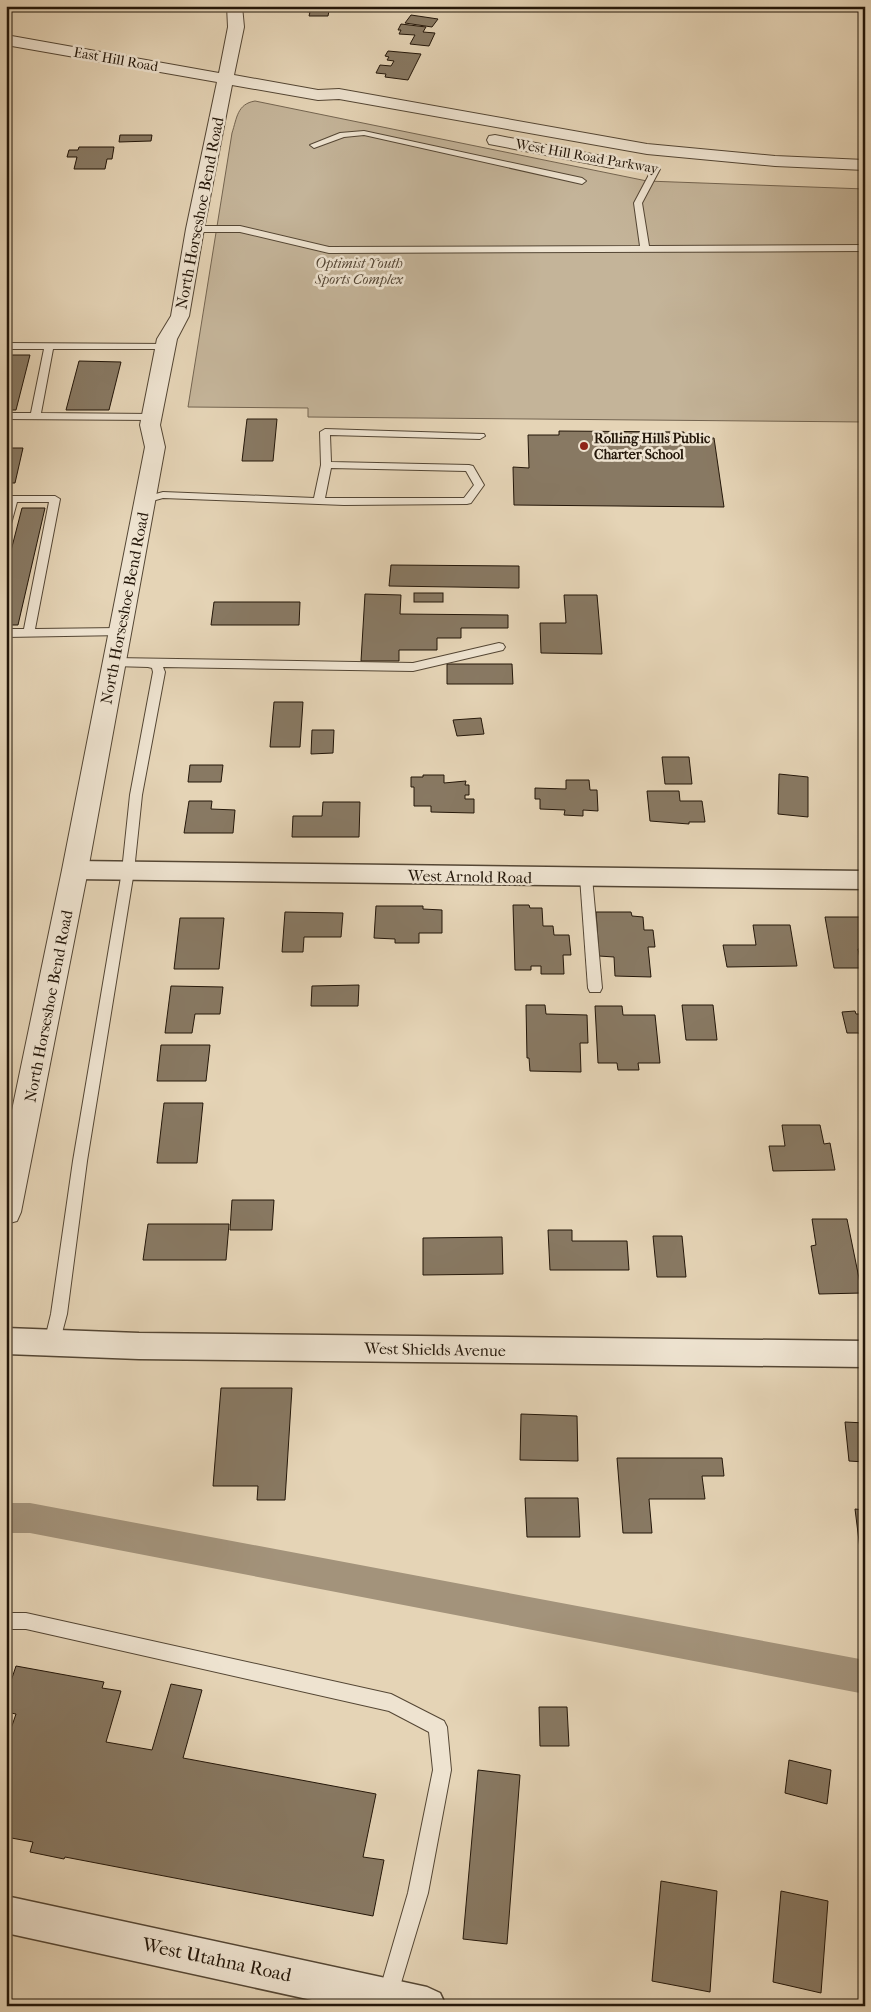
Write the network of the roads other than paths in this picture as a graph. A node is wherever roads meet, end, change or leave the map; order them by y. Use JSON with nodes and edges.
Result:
{"nodes":[{"id":1,"x":234,"y":6,"type":"edge"},
{"id":2,"x":6,"y":40,"type":"edge"},
{"id":3,"x":226,"y":78,"type":"junction"},
{"id":4,"x":318,"y":95,"type":"junction"},
{"id":5,"x":409,"y":123,"type":"dead end"},
{"id":6,"x":478,"y":137,"type":"dead end"},
{"id":7,"x":314,"y":145,"type":"dead end"},
{"id":8,"x":865,"y":165,"type":"edge"},
{"id":9,"x":656,"y":168,"type":"junction"},
{"id":10,"x":673,"y":171,"type":"dead end"},
{"id":11,"x":582,"y":181,"type":"dead end"},
{"id":12,"x":195,"y":229,"type":"junction"},
{"id":13,"x":865,"y":248,"type":"edge"},
{"id":14,"x":645,"y":249,"type":"junction"},
{"id":15,"x":6,"y":346,"type":"edge"},
{"id":16,"x":49,"y":346,"type":"junction"},
{"id":17,"x":166,"y":346,"type":"junction"},
{"id":18,"x":6,"y":416,"type":"edge"},
{"id":19,"x":34,"y":416,"type":"junction"},
{"id":20,"x":152,"y":416,"type":"junction"},
{"id":21,"x":480,"y":436,"type":"dead end"},
{"id":22,"x":326,"y":465,"type":"junction"},
{"id":23,"x":9,"y":499,"type":"edge"},
{"id":24,"x":144,"y":500,"type":"junction"},
{"id":25,"x":319,"y":501,"type":"junction"},
{"id":26,"x":6,"y":524,"type":"edge"},
{"id":27,"x":120,"y":632,"type":"junction"},
{"id":28,"x":6,"y":633,"type":"edge"},
{"id":29,"x":29,"y":633,"type":"junction"},
{"id":30,"x":499,"y":647,"type":"dead end"},
{"id":31,"x":114,"y":662,"type":"junction"},
{"id":32,"x":150,"y":663,"type":"junction"},
{"id":33,"x":75,"y":870,"type":"junction"},
{"id":34,"x":128,"y":871,"type":"junction"},
{"id":35,"x":586,"y":877,"type":"junction"},
{"id":36,"x":865,"y":880,"type":"edge"},
{"id":37,"x":595,"y":988,"type":"dead end"},
{"id":38,"x":6,"y":1212,"type":"edge"},
{"id":39,"x":6,"y":1341,"type":"edge"},
{"id":40,"x":52,"y":1343,"type":"junction"},
{"id":41,"x":865,"y":1354,"type":"edge"},
{"id":42,"x":6,"y":1621,"type":"edge"},
{"id":43,"x":6,"y":1914,"type":"edge"},
{"id":44,"x":388,"y":1997,"type":"junction"},
{"id":45,"x":427,"y":2006,"type":"edge"}],
"edges":[{"from":1,"to":3,"type":"street","name":"North Horseshoe Bend Road"},
{"from":2,"to":3,"type":"street","name":"East Hill Road"},
{"from":3,"to":4,"type":"street","name":"West Hill Road Parkway"},
{"from":3,"to":12,"type":"street","name":"North Horseshoe Bend Road"},
{"from":4,"to":5,"type":"street","name":"West Hill Road Parkway"},
{"from":4,"to":8,"type":"street","name":"West Hill Road Parkway"},
{"from":6,"to":9,"type":"street","name":"West Hill Road Parkway"},
{"from":7,"to":11,"type":"lane"},
{"from":9,"to":10,"type":"street","name":"West Hill Road Parkway"},
{"from":9,"to":14,"type":"lane"},
{"from":12,"to":14,"type":"lane"},
{"from":12,"to":17,"type":"street","name":"North Horseshoe Bend Road"},
{"from":13,"to":14,"type":"lane"},
{"from":15,"to":16,"type":"lane"},
{"from":16,"to":17,"type":"lane"},
{"from":16,"to":19,"type":"lane"},
{"from":17,"to":20,"type":"street","name":"North Horseshoe Bend Road"},
{"from":18,"to":19,"type":"lane"},
{"from":19,"to":20,"type":"lane"},
{"from":20,"to":24,"type":"street","name":"North Horseshoe Bend Road"},
{"from":21,"to":22,"type":"lane"},
{"from":22,"to":25,"type":"lane"},
{"from":22,"to":25,"type":"lane"},
{"from":23,"to":26,"type":"lane"},
{"from":23,"to":29,"type":"lane"},
{"from":24,"to":25,"type":"lane"},
{"from":24,"to":27,"type":"street","name":"North Horseshoe Bend Road"},
{"from":27,"to":29,"type":"lane"},
{"from":27,"to":31,"type":"street","name":"North Horseshoe Bend Road"},
{"from":28,"to":29,"type":"lane"},
{"from":30,"to":32,"type":"lane"},
{"from":31,"to":32,"type":"lane"},
{"from":31,"to":33,"type":"street","name":"North Horseshoe Bend Road"},
{"from":32,"to":34,"type":"lane"},
{"from":33,"to":34,"type":"street","name":"West Arnold Road"},
{"from":33,"to":38,"type":"street","name":"North Horseshoe Bend Road"},
{"from":34,"to":35,"type":"street","name":"West Arnold Road"},
{"from":34,"to":40,"type":"lane"},
{"from":35,"to":36,"type":"street","name":"West Arnold Road"},
{"from":35,"to":37,"type":"lane"},
{"from":39,"to":40,"type":"street","name":"West Shields Avenue"},
{"from":40,"to":41,"type":"street","name":"West Shields Avenue"},
{"from":42,"to":44,"type":"lane"},
{"from":43,"to":44,"type":"street","name":"West Utahna Road"},
{"from":44,"to":45,"type":"street","name":"West Utahna Road"}]}
